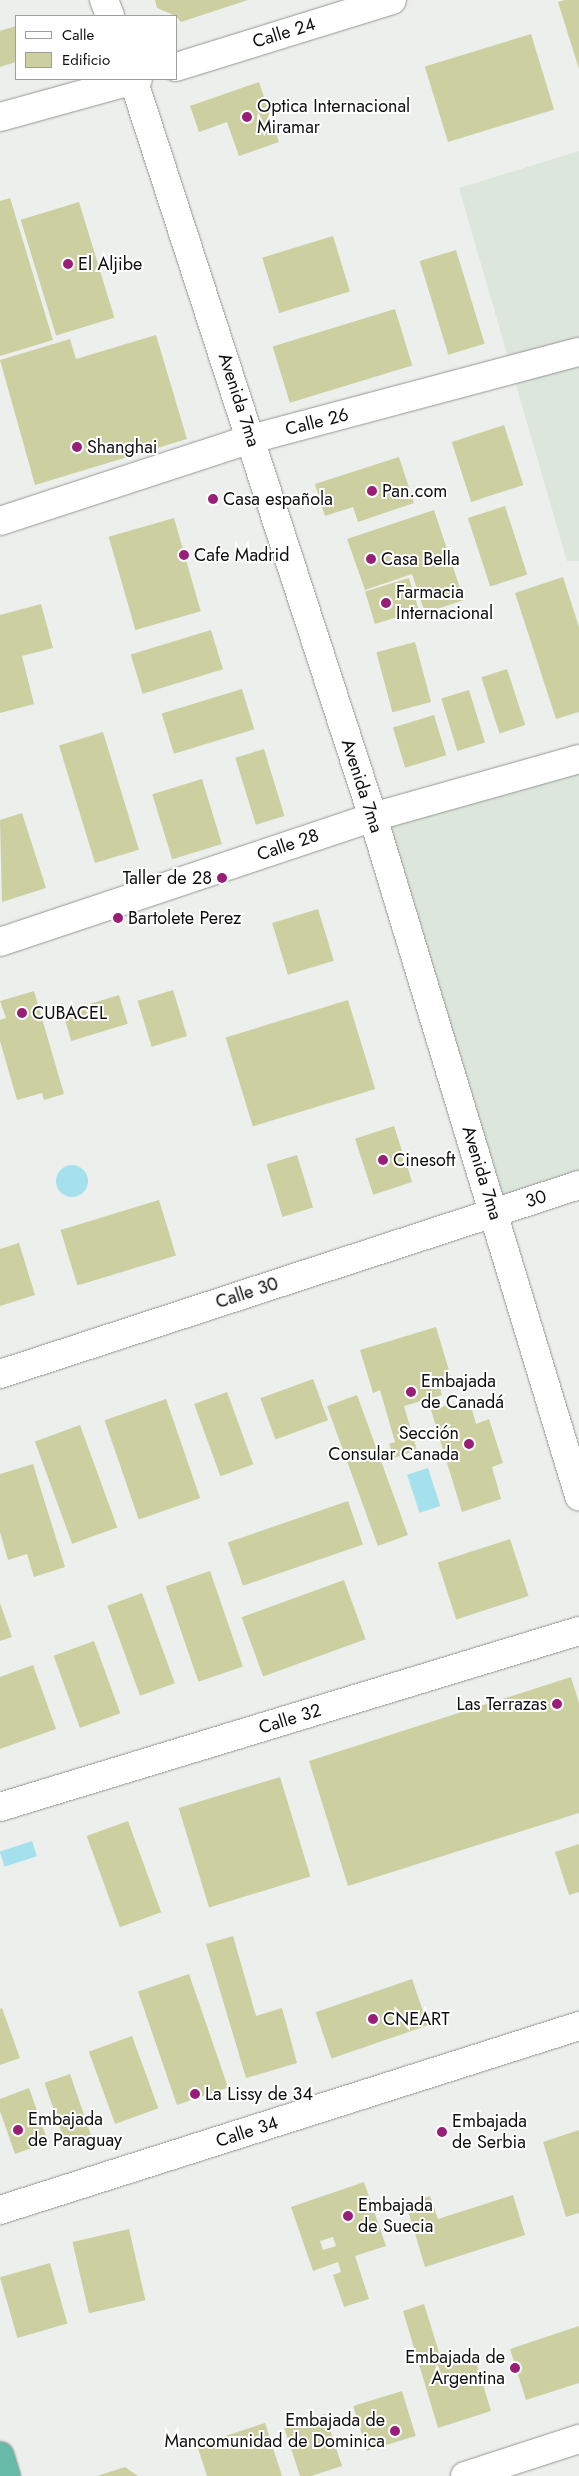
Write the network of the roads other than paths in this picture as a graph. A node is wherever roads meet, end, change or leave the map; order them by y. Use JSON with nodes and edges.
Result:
{"nodes":[{"id":1,"x":104,"y":0,"type":"edge"},
{"id":2,"x":392,"y":0,"type":"edge"},
{"id":3,"x":110,"y":15,"type":"edge"},
{"id":4,"x":178,"y":66,"type":"edge"},
{"id":5,"x":131,"y":80,"type":"edge"},
{"id":6,"x":135,"y":80,"type":"edge"},
{"id":7,"x":0,"y":117,"type":"edge"},
{"id":8,"x":579,"y":352,"type":"edge"},
{"id":9,"x":251,"y":439,"type":"junction"},
{"id":10,"x":0,"y":521,"type":"edge"},
{"id":11,"x":579,"y":759,"type":"edge"},
{"id":12,"x":372,"y":817,"type":"junction"},
{"id":13,"x":0,"y":942,"type":"edge"},
{"id":14,"x":579,"y":1185,"type":"edge"},
{"id":15,"x":494,"y":1212,"type":"junction"},
{"id":16,"x":0,"y":1374,"type":"edge"},
{"id":17,"x":579,"y":1496,"type":"edge"},
{"id":18,"x":579,"y":1631,"type":"edge"},
{"id":19,"x":0,"y":1807,"type":"edge"},
{"id":20,"x":579,"y":2026,"type":"edge"},
{"id":21,"x":0,"y":2210,"type":"edge"},
{"id":22,"x":579,"y":2439,"type":"edge"},
{"id":23,"x":0,"y":2456,"type":"edge"},
{"id":24,"x":6,"y":2476,"type":"edge"},
{"id":25,"x":465,"y":2476,"type":"edge"}],
"edges":[{"from":1,"to":3,"type":"street"},
{"from":2,"to":4,"type":"street","name":"Calle 24"},
{"from":5,"to":7,"type":"street"},
{"from":6,"to":9,"type":"street","name":"Avenida 7ma"},
{"from":8,"to":9,"type":"street","name":"Calle 26"},
{"from":9,"to":10,"type":"street","name":"Calle 26"},
{"from":9,"to":12,"type":"street","name":"Avenida 7ma"},
{"from":11,"to":12,"type":"street","name":"Calle 28"},
{"from":12,"to":13,"type":"street","name":"Calle 28"},
{"from":12,"to":15,"type":"street","name":"Avenida 7ma"},
{"from":14,"to":15,"type":"street","name":"30"},
{"from":15,"to":16,"type":"street","name":"Calle 30"},
{"from":15,"to":17,"type":"street","name":"Avenida 7ma"},
{"from":18,"to":19,"type":"street","name":"Calle 32"},
{"from":20,"to":21,"type":"street","name":"Calle 34"},
{"from":22,"to":25,"type":"street"},
{"from":23,"to":24,"type":"highway"}]}
